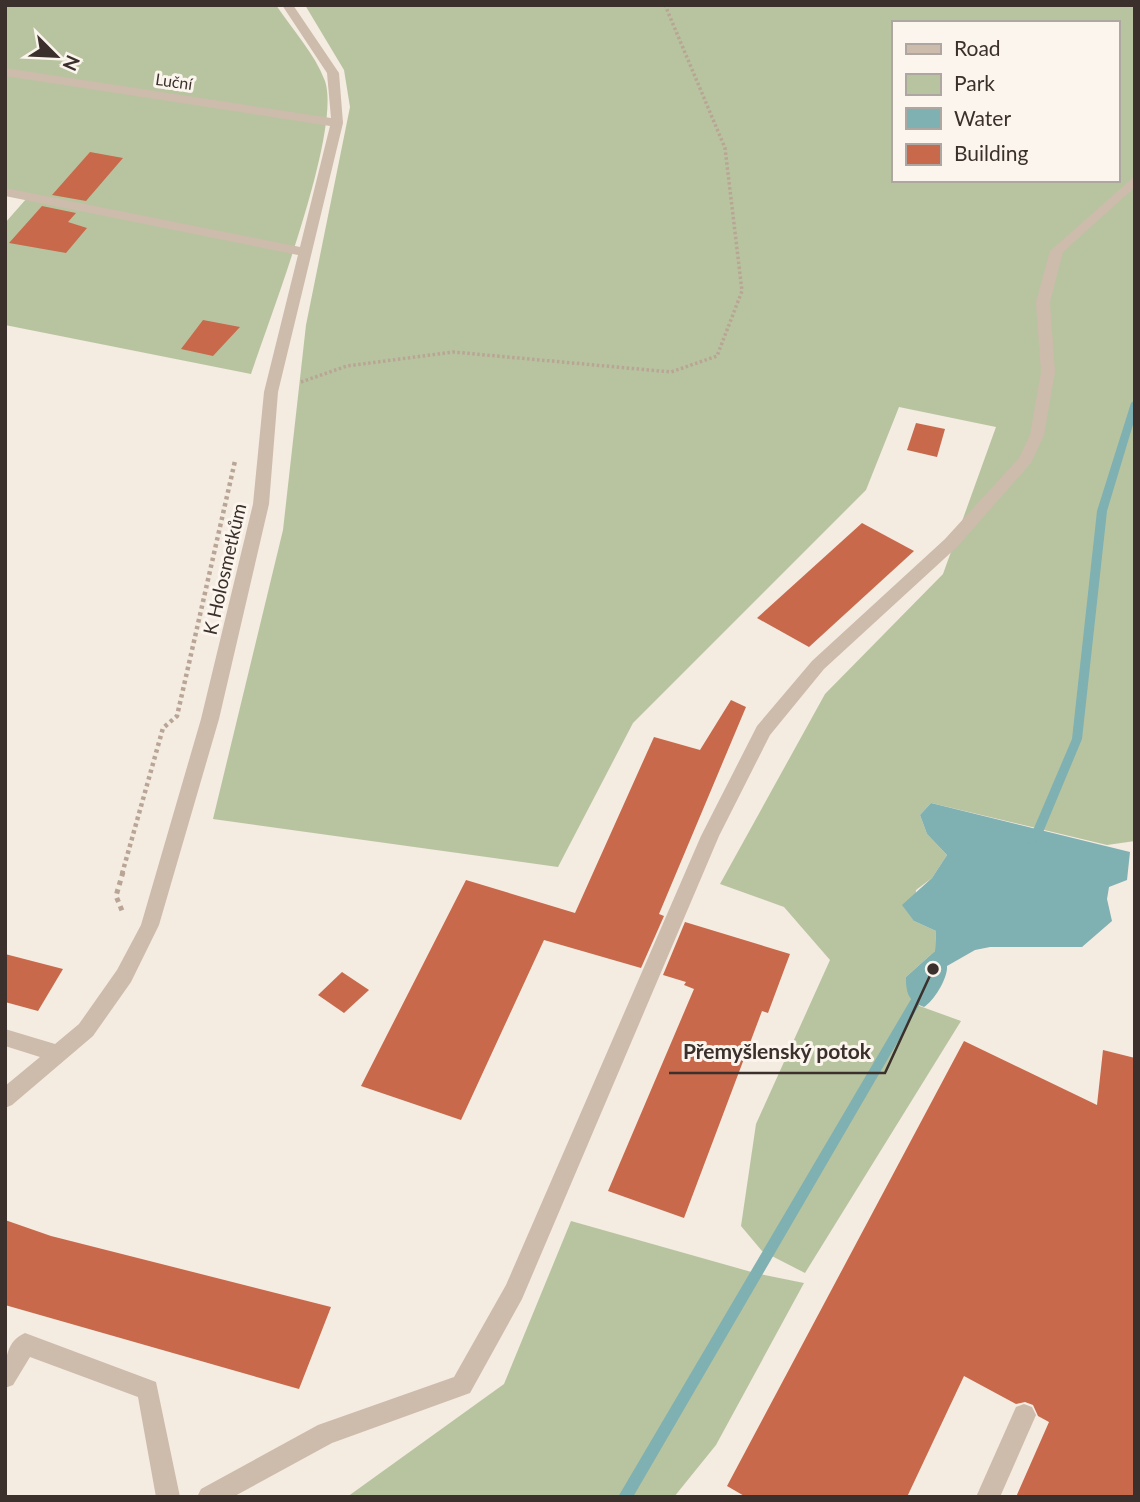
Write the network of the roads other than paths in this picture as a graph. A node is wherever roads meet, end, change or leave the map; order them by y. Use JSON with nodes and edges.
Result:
{"nodes":[{"id":1,"x":287,"y":5,"type":"edge"},
{"id":2,"x":5,"y":72,"type":"edge"},
{"id":3,"x":337,"y":122,"type":"junction"},
{"id":4,"x":1135,"y":180,"type":"edge"},
{"id":5,"x":5,"y":192,"type":"edge"},
{"id":6,"x":305,"y":252,"type":"junction"},
{"id":7,"x":5,"y":1037,"type":"edge"},
{"id":8,"x":60,"y":1054,"type":"junction"},
{"id":9,"x":5,"y":1099,"type":"edge"},
{"id":10,"x":5,"y":1377,"type":"edge"},
{"id":11,"x":1024,"y":1415,"type":"dead end"},
{"id":12,"x":168,"y":1497,"type":"edge"},
{"id":13,"x":209,"y":1497,"type":"edge"},
{"id":14,"x":988,"y":1497,"type":"edge"}],
"edges":[{"from":1,"to":3,"type":"street","name":"K Holosmetkům"},
{"from":2,"to":3,"type":"street","name":"Luční"},
{"from":3,"to":6,"type":"street","name":"K Holosmetkům"},
{"from":4,"to":13,"type":"street"},
{"from":5,"to":6,"type":"street"},
{"from":6,"to":8,"type":"street","name":"K Holosmetkům"},
{"from":7,"to":8,"type":"street"},
{"from":8,"to":9,"type":"street","name":"K Holosmetkům"},
{"from":10,"to":12,"type":"street"},
{"from":11,"to":14,"type":"street"}]}
